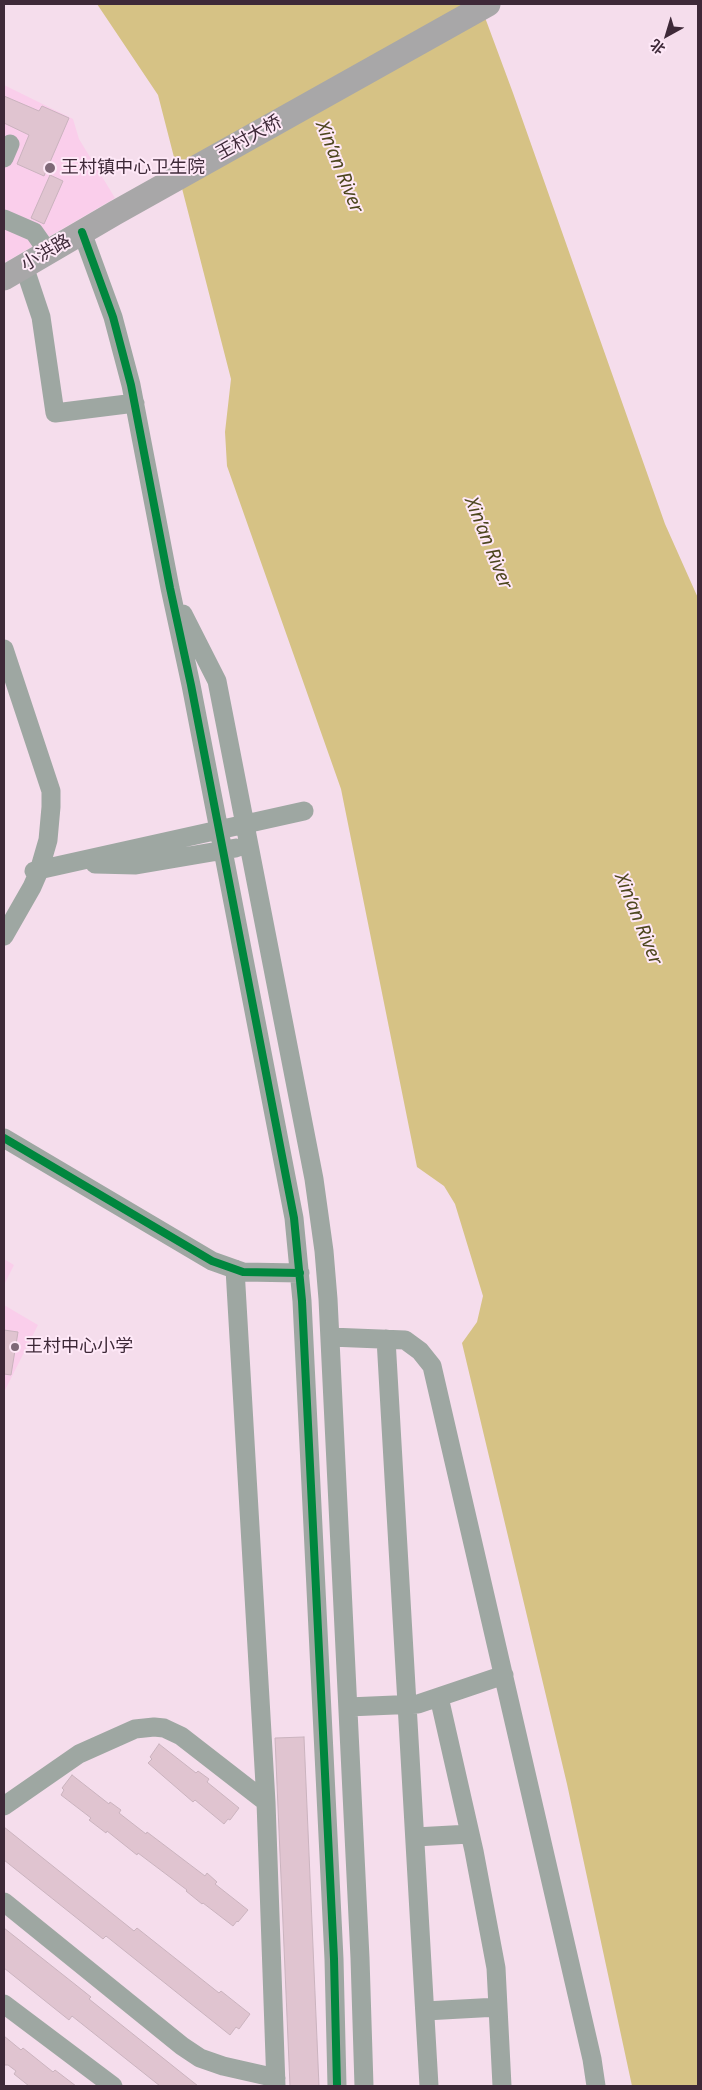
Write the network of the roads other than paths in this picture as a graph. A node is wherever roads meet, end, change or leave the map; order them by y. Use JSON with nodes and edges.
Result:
{"nodes":[{"id":1,"x":488,"y":4,"type":"edge"},
{"id":2,"x":115,"y":213,"type":"joint"},
{"id":3,"x":4,"y":219,"type":"edge"},
{"id":4,"x":82,"y":232,"type":"junction"},
{"id":5,"x":48,"y":252,"type":"junction"},
{"id":6,"x":14,"y":272,"type":"edge"},
{"id":7,"x":134,"y":403,"type":"junction"},
{"id":8,"x":170,"y":588,"type":"junction"},
{"id":9,"x":4,"y":649,"type":"edge"},
{"id":10,"x":304,"y":811,"type":"dead end"},
{"id":11,"x":249,"y":846,"type":"junction"},
{"id":12,"x":224,"y":850,"type":"junction"},
{"id":13,"x":38,"y":867,"type":"junction"},
{"id":14,"x":4,"y":936,"type":"edge"},
{"id":15,"x":4,"y":1138,"type":"edge"},
{"id":16,"x":234,"y":1269,"type":"junction"},
{"id":17,"x":300,"y":1273,"type":"junction"},
{"id":18,"x":330,"y":1337,"type":"junction"},
{"id":19,"x":386,"y":1339,"type":"junction"},
{"id":20,"x":504,"y":1675,"type":"junction"},
{"id":21,"x":439,"y":1697,"type":"junction"},
{"id":22,"x":408,"y":1704,"type":"junction"},
{"id":23,"x":348,"y":1707,"type":"junction"},
{"id":24,"x":266,"y":1802,"type":"junction"},
{"id":25,"x":4,"y":1806,"type":"edge"},
{"id":26,"x":470,"y":1834,"type":"junction"},
{"id":27,"x":415,"y":1837,"type":"junction"},
{"id":28,"x":4,"y":1902,"type":"edge"},
{"id":29,"x":4,"y":2004,"type":"edge"},
{"id":30,"x":498,"y":2007,"type":"junction"},
{"id":31,"x":425,"y":2011,"type":"junction"},
{"id":32,"x":276,"y":2082,"type":"edge"},
{"id":33,"x":113,"y":2086,"type":"edge"},
{"id":34,"x":337,"y":2086,"type":"edge"},
{"id":35,"x":364,"y":2086,"type":"edge"},
{"id":36,"x":429,"y":2086,"type":"edge"},
{"id":37,"x":502,"y":2086,"type":"edge"},
{"id":38,"x":596,"y":2086,"type":"edge"}],
"edges":[{"from":1,"to":2,"type":"main road","name":"王村大桥"},
{"from":2,"to":4,"type":"main road","name":"小洪路"},
{"from":3,"to":5,"type":"street"},
{"from":4,"to":5,"type":"main road","name":"小洪路"},
{"from":4,"to":7,"type":"street"},
{"from":5,"to":6,"type":"main road","name":"小洪路"},
{"from":6,"to":7,"type":"street"},
{"from":7,"to":8,"type":"street"},
{"from":8,"to":11,"type":"street"},
{"from":8,"to":12,"type":"street"},
{"from":9,"to":13,"type":"street"},
{"from":10,"to":13,"type":"street"},
{"from":11,"to":12,"type":"street"},
{"from":11,"to":18,"type":"street"},
{"from":12,"to":13,"type":"street"},
{"from":12,"to":17,"type":"street"},
{"from":13,"to":14,"type":"street"},
{"from":15,"to":16,"type":"street"},
{"from":16,"to":17,"type":"street"},
{"from":16,"to":24,"type":"street"},
{"from":17,"to":34,"type":"street"},
{"from":18,"to":19,"type":"street"},
{"from":18,"to":23,"type":"street"},
{"from":19,"to":20,"type":"street"},
{"from":19,"to":22,"type":"street"},
{"from":20,"to":21,"type":"street"},
{"from":20,"to":38,"type":"street"},
{"from":21,"to":22,"type":"street"},
{"from":21,"to":26,"type":"street"},
{"from":22,"to":23,"type":"street"},
{"from":22,"to":27,"type":"street"},
{"from":23,"to":35,"type":"street"},
{"from":24,"to":25,"type":"street"},
{"from":24,"to":32,"type":"street"},
{"from":26,"to":27,"type":"street"},
{"from":26,"to":30,"type":"street"},
{"from":27,"to":31,"type":"street"},
{"from":28,"to":32,"type":"street"},
{"from":29,"to":33,"type":"street"},
{"from":30,"to":31,"type":"street"},
{"from":30,"to":37,"type":"street"},
{"from":31,"to":36,"type":"street"}]}
